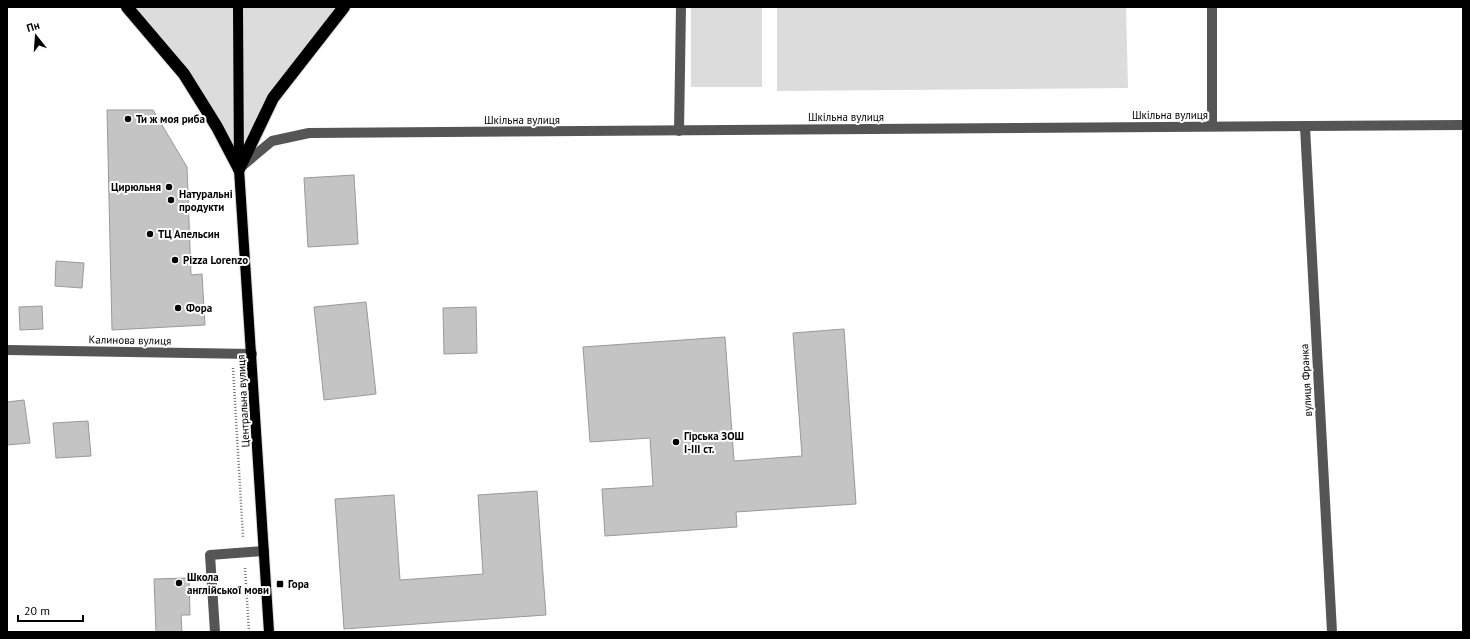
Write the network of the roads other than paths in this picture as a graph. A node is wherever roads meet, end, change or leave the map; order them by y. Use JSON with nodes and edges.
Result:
{"nodes":[{"id":1,"x":127,"y":7,"type":"edge"},
{"id":2,"x":238,"y":7,"type":"edge"},
{"id":3,"x":344,"y":7,"type":"edge"},
{"id":4,"x":681,"y":7,"type":"edge"},
{"id":5,"x":1212,"y":7,"type":"edge"},
{"id":6,"x":1463,"y":125,"type":"edge"},
{"id":7,"x":1212,"y":126,"type":"junction"},
{"id":8,"x":1305,"y":126,"type":"junction"},
{"id":9,"x":679,"y":131,"type":"junction"},
{"id":10,"x":239,"y":168,"type":"junction"},
{"id":11,"x":7,"y":350,"type":"edge"},
{"id":12,"x":252,"y":354,"type":"junction"},
{"id":13,"x":264,"y":551,"type":"junction"},
{"id":14,"x":215,"y":632,"type":"edge"},
{"id":15,"x":269,"y":632,"type":"edge"},
{"id":16,"x":1332,"y":632,"type":"edge"}],
"edges":[{"from":1,"to":10,"type":"highway"},
{"from":2,"to":10,"type":"main road","name":"Центральна вулиця"},
{"from":3,"to":10,"type":"highway"},
{"from":4,"to":9,"type":"street"},
{"from":5,"to":7,"type":"street"},
{"from":6,"to":8,"type":"street","name":"Шкільна вулиця"},
{"from":7,"to":8,"type":"street","name":"Шкільна вулиця"},
{"from":7,"to":9,"type":"street","name":"Шкільна вулиця"},
{"from":8,"to":16,"type":"street","name":"вулиця Франка"},
{"from":9,"to":10,"type":"street","name":"Шкільна вулиця"},
{"from":10,"to":12,"type":"main road","name":"Центральна вулиця"},
{"from":11,"to":12,"type":"street","name":"Калинова вулиця"},
{"from":12,"to":13,"type":"main road","name":"Центральна вулиця"},
{"from":13,"to":14,"type":"street"},
{"from":13,"to":15,"type":"main road","name":"Центральна вулиця"}]}
